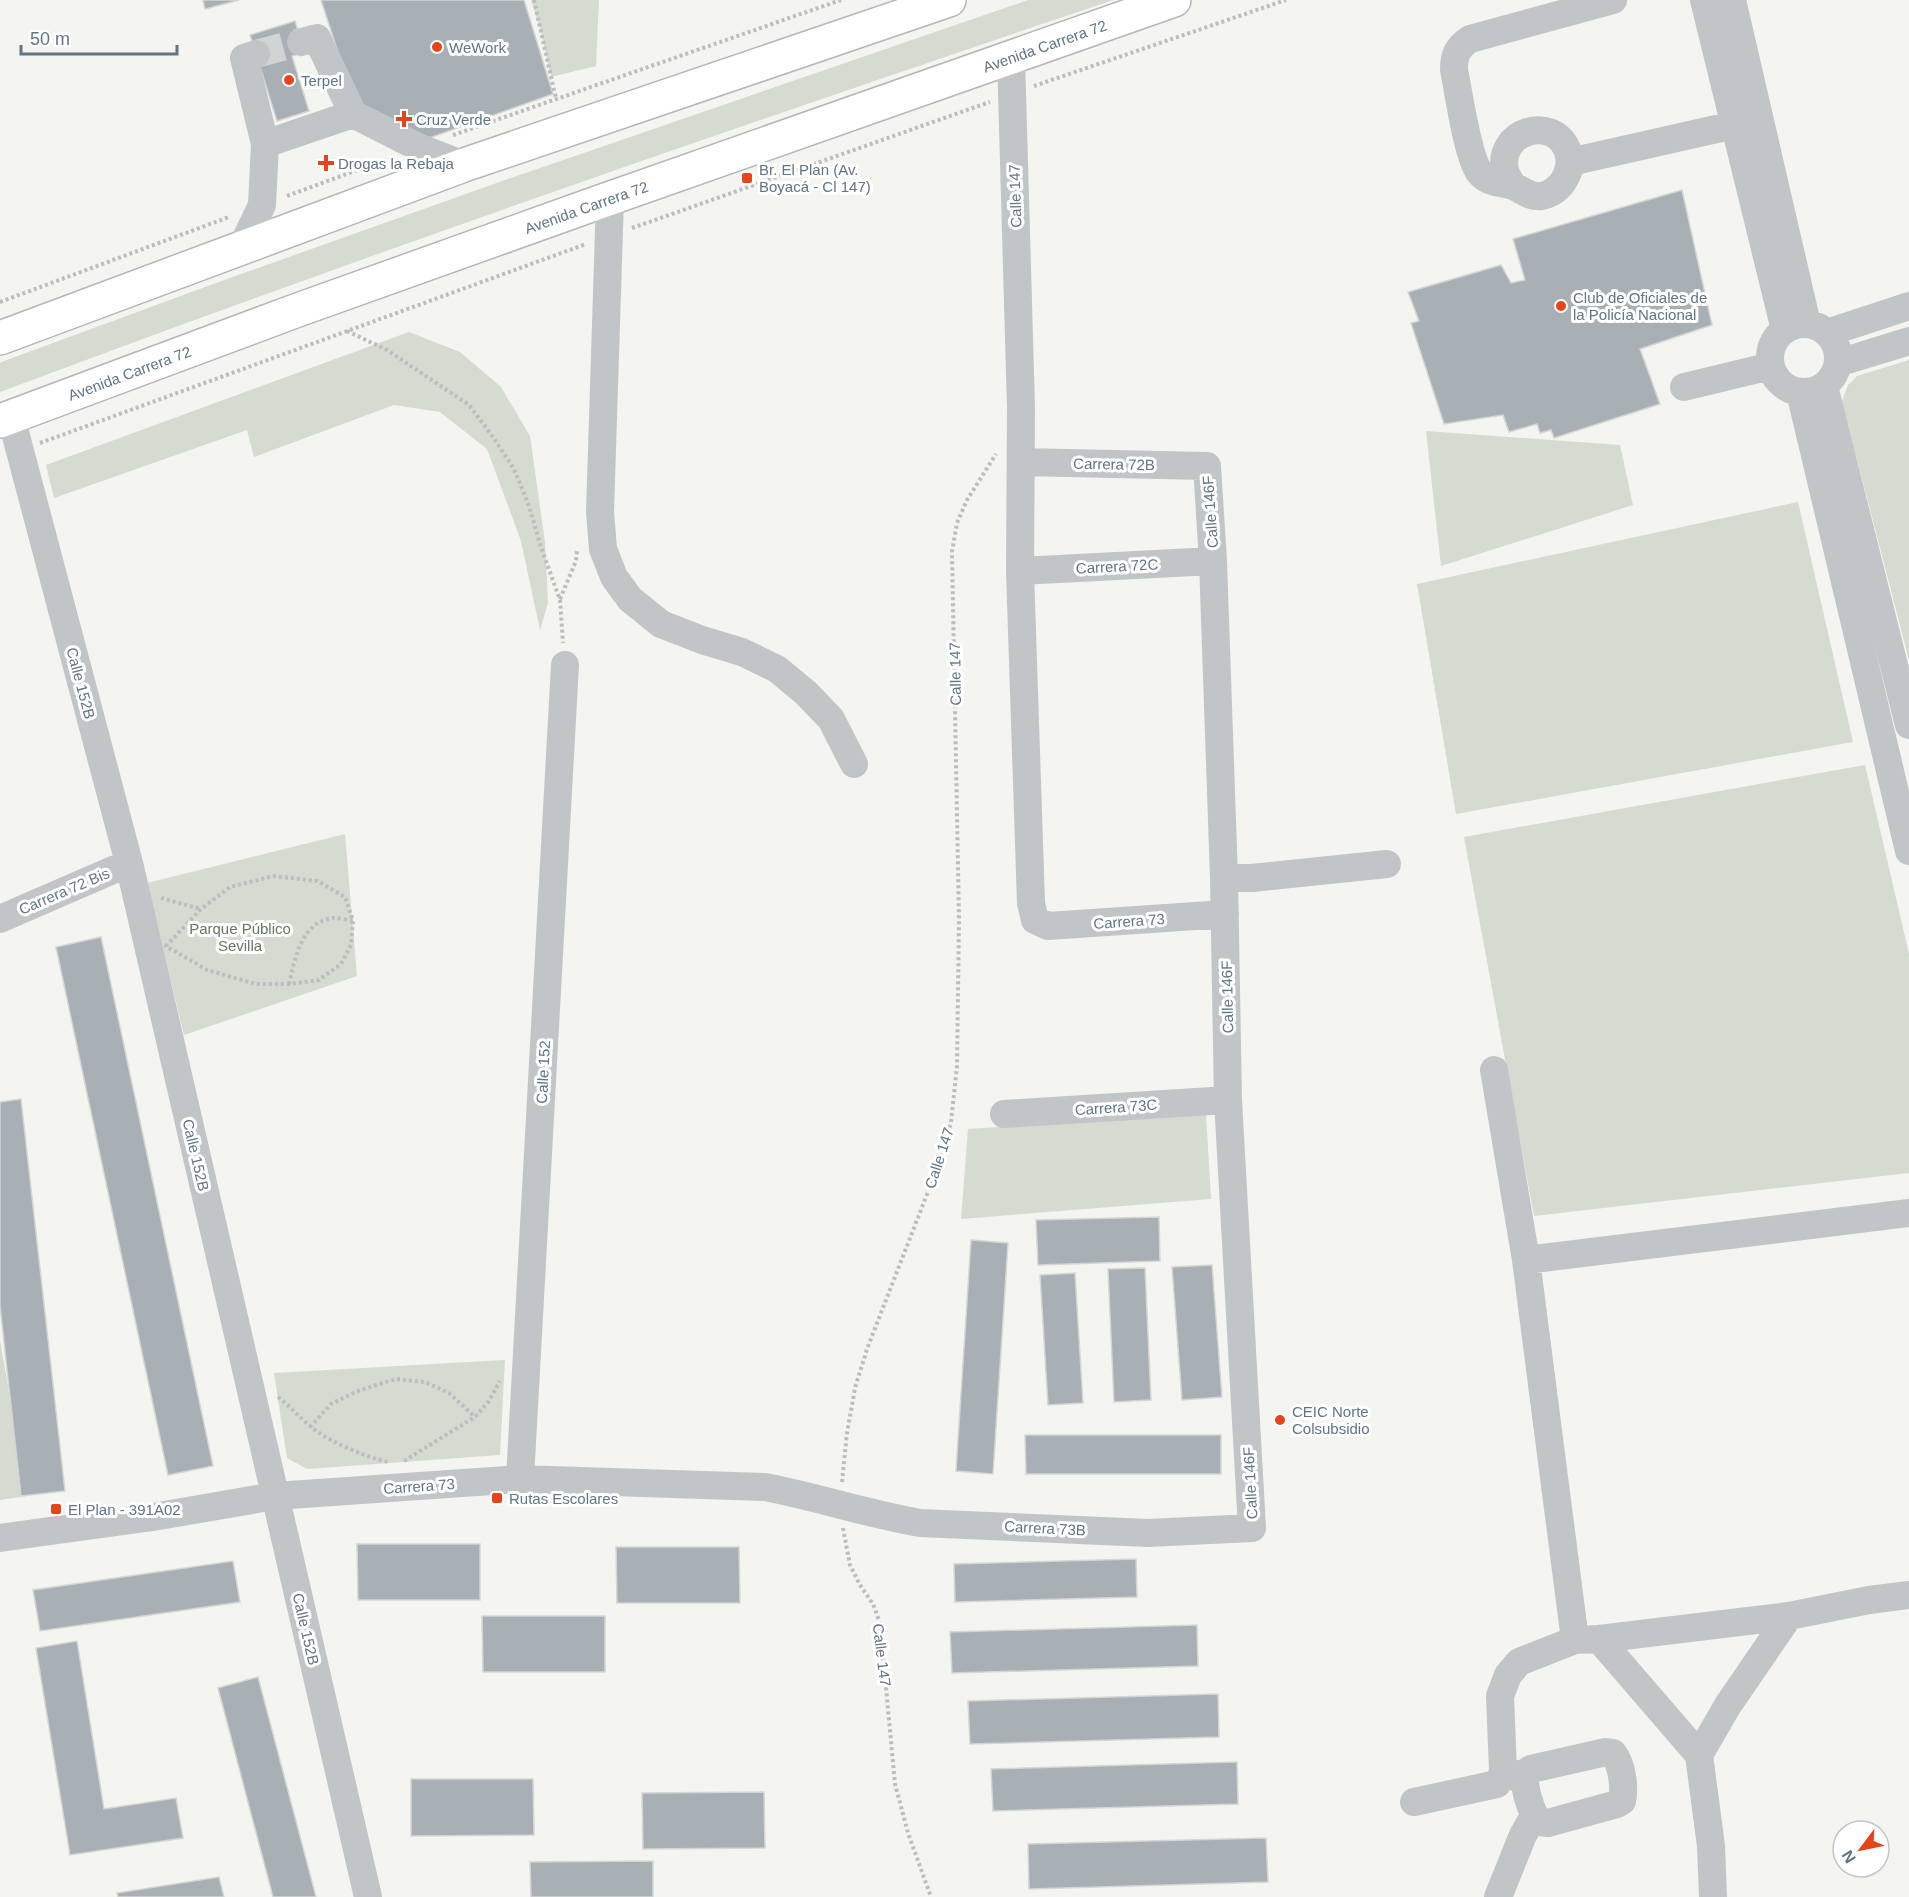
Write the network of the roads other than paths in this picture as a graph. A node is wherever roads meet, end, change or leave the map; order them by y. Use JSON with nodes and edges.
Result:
{"nodes":[{"id":1,"x":949,"y":0,"type":"edge"},
{"id":2,"x":1174,"y":0,"type":"edge"},
{"id":3,"x":1613,"y":0,"type":"edge"},
{"id":4,"x":1704,"y":0,"type":"edge"},
{"id":5,"x":1732,"y":0,"type":"edge"},
{"id":6,"x":302,"y":42,"type":"tunnel mouth"},
{"id":7,"x":256,"y":54,"type":"dead end"},
{"id":8,"x":1011,"y":57,"type":"junction"},
{"id":9,"x":363,"y":117,"type":"junction"},
{"id":10,"x":1747,"y":122,"type":"junction"},
{"id":11,"x":265,"y":144,"type":"junction"},
{"id":12,"x":1570,"y":162,"type":"junction"},
{"id":13,"x":464,"y":165,"type":"junction"},
{"id":14,"x":1513,"y":186,"type":"junction"},
{"id":15,"x":610,"y":199,"type":"junction"},
{"id":16,"x":241,"y":249,"type":"junction"},
{"id":17,"x":1909,"y":306,"type":"edge"},
{"id":18,"x":1806,"y":329,"type":"junction"},
{"id":19,"x":1,"y":333,"type":"edge"},
{"id":20,"x":1909,"y":342,"type":"edge"},
{"id":21,"x":1771,"y":366,"type":"junction"},
{"id":22,"x":1821,"y":380,"type":"junction"},
{"id":23,"x":1684,"y":387,"type":"dead end"},
{"id":24,"x":5,"y":419,"type":"edge"},
{"id":25,"x":1011,"y":455,"type":"junction"},
{"id":26,"x":1207,"y":466,"type":"joint"},
{"id":27,"x":1213,"y":561,"type":"junction"},
{"id":28,"x":1020,"y":571,"type":"junction"},
{"id":29,"x":565,"y":665,"type":"road end"},
{"id":30,"x":1909,"y":725,"type":"edge"},
{"id":31,"x":1896,"y":741,"type":"edge"},
{"id":32,"x":854,"y":764,"type":"dead end"},
{"id":33,"x":1909,"y":851,"type":"edge"},
{"id":34,"x":129,"y":863,"type":"junction"},
{"id":35,"x":1387,"y":864,"type":"dead end"},
{"id":36,"x":1224,"y":878,"type":"junction"},
{"id":37,"x":1226,"y":914,"type":"junction"},
{"id":38,"x":0,"y":919,"type":"edge"},
{"id":39,"x":1035,"y":920,"type":"joint"},
{"id":40,"x":1494,"y":1070,"type":"dead end"},
{"id":41,"x":1228,"y":1100,"type":"junction"},
{"id":42,"x":1004,"y":1114,"type":"dead end"},
{"id":43,"x":1909,"y":1213,"type":"edge"},
{"id":44,"x":1526,"y":1260,"type":"junction"},
{"id":45,"x":520,"y":1479,"type":"junction"},
{"id":46,"x":275,"y":1496,"type":"junction"},
{"id":47,"x":840,"y":1504,"type":"joint"},
{"id":48,"x":1252,"y":1528,"type":"joint"},
{"id":49,"x":0,"y":1538,"type":"edge"},
{"id":50,"x":1909,"y":1595,"type":"edge"},
{"id":51,"x":1789,"y":1616,"type":"junction"},
{"id":52,"x":1587,"y":1640,"type":"junction"},
{"id":53,"x":1699,"y":1755,"type":"junction"},
{"id":54,"x":1513,"y":1775,"type":"junction"},
{"id":55,"x":1414,"y":1802,"type":"dead end"},
{"id":56,"x":1534,"y":1816,"type":"junction"},
{"id":57,"x":368,"y":1897,"type":"edge"},
{"id":58,"x":1498,"y":1897,"type":"edge"},
{"id":59,"x":1713,"y":1897,"type":"edge"}],
"edges":[{"from":1,"to":13,"type":"highway"},
{"from":2,"to":8,"type":"highway","name":"Avenida Carrera 72"},
{"from":3,"to":14,"type":"street"},
{"from":4,"to":10,"type":"street"},
{"from":5,"to":10,"type":"street"},
{"from":6,"to":9,"type":"street"},
{"from":7,"to":11,"type":"street"},
{"from":8,"to":15,"type":"highway","name":"Avenida Carrera 72"},
{"from":8,"to":25,"type":"street","name":"Calle 147"},
{"from":9,"to":11,"type":"street"},
{"from":9,"to":13,"type":"street"},
{"from":10,"to":12,"type":"street"},
{"from":10,"to":18,"type":"street"},
{"from":11,"to":16,"type":"street"},
{"from":12,"to":14,"type":"street"},
{"from":12,"to":14,"type":"street"},
{"from":13,"to":16,"type":"highway"},
{"from":15,"to":24,"type":"highway","name":"Avenida Carrera 72"},
{"from":15,"to":32,"type":"street"},
{"from":16,"to":19,"type":"highway"},
{"from":17,"to":18,"type":"street"},
{"from":18,"to":21,"type":"street"},
{"from":18,"to":22,"type":"street"},
{"from":20,"to":22,"type":"street"},
{"from":21,"to":22,"type":"street"},
{"from":21,"to":23,"type":"street"},
{"from":22,"to":30,"type":"street"},
{"from":22,"to":31,"type":"street"},
{"from":24,"to":34,"type":"street","name":"Calle 152B"},
{"from":25,"to":26,"type":"street","name":"Carrera 72B"},
{"from":25,"to":28,"type":"street","name":"Calle 147"},
{"from":26,"to":27,"type":"street","name":"Calle 146F"},
{"from":27,"to":28,"type":"street","name":"Carrera 72C"},
{"from":27,"to":36,"type":"street","name":"Calle 146F"},
{"from":28,"to":39,"type":"street","name":"Calle 147"},
{"from":29,"to":45,"type":"street","name":"Calle 152"},
{"from":31,"to":33,"type":"street"},
{"from":34,"to":38,"type":"street","name":"Carrera 72 Bis"},
{"from":34,"to":46,"type":"street","name":"Calle 152B"},
{"from":35,"to":36,"type":"street"},
{"from":36,"to":37,"type":"street","name":"Calle 146F"},
{"from":37,"to":39,"type":"street","name":"Carrera 73"},
{"from":37,"to":41,"type":"street","name":"Calle 146F"},
{"from":40,"to":44,"type":"street"},
{"from":41,"to":42,"type":"street","name":"Carrera 73C"},
{"from":41,"to":48,"type":"street","name":"Calle 146F"},
{"from":43,"to":44,"type":"street"},
{"from":44,"to":52,"type":"street"},
{"from":45,"to":46,"type":"street","name":"Carrera 73"},
{"from":45,"to":47,"type":"street","name":"Carrera 73"},
{"from":46,"to":49,"type":"street","name":"Carrera 73"},
{"from":46,"to":57,"type":"street","name":"Calle 152B"},
{"from":47,"to":48,"type":"street","name":"Carrera 73B"},
{"from":50,"to":51,"type":"street"},
{"from":51,"to":52,"type":"street"},
{"from":51,"to":53,"type":"street"},
{"from":52,"to":53,"type":"street"},
{"from":52,"to":54,"type":"street"},
{"from":53,"to":59,"type":"street"},
{"from":54,"to":55,"type":"street"},
{"from":54,"to":56,"type":"street"},
{"from":54,"to":56,"type":"street"},
{"from":56,"to":58,"type":"street"}]}
